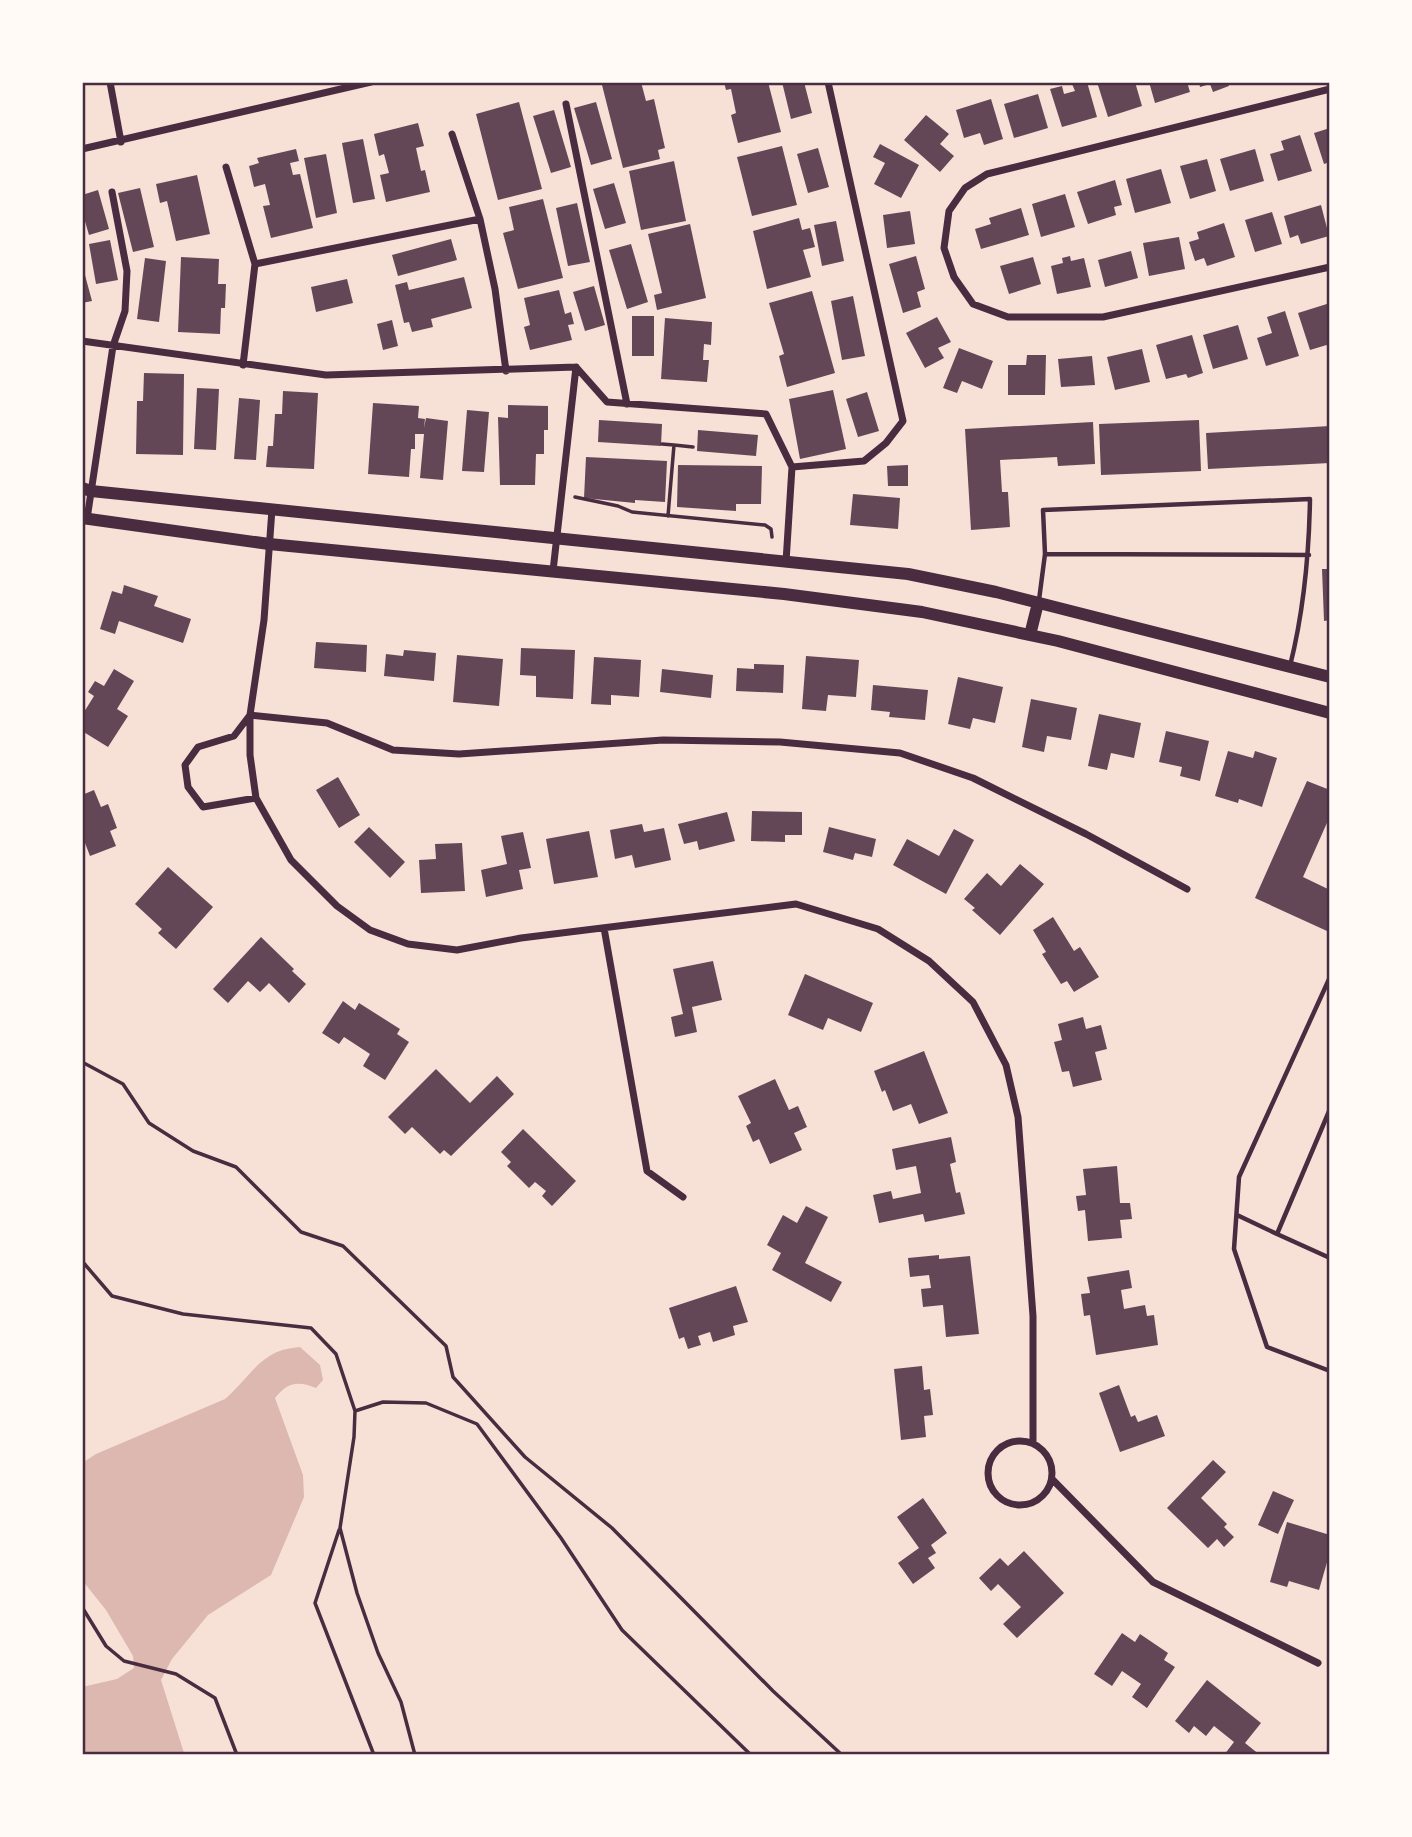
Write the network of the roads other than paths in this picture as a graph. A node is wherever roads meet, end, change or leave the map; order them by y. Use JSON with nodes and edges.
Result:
{"nodes":[{"id":1,"x":110,"y":82,"type":"edge"},
{"id":2,"x":371,"y":82,"type":"edge"},
{"id":3,"x":828,"y":82,"type":"edge"},
{"id":4,"x":1330,"y":89,"type":"edge"},
{"id":5,"x":566,"y":104,"type":"dead end"},
{"id":6,"x":452,"y":134,"type":"dead end"},
{"id":7,"x":121,"y":142,"type":"junction"},
{"id":8,"x":82,"y":149,"type":"edge"},
{"id":9,"x":226,"y":167,"type":"dead end"},
{"id":10,"x":112,"y":192,"type":"dead end"},
{"id":11,"x":480,"y":219,"type":"junction"},
{"id":12,"x":255,"y":264,"type":"junction"},
{"id":13,"x":1330,"y":267,"type":"edge"},
{"id":14,"x":82,"y":341,"type":"edge"},
{"id":15,"x":113,"y":346,"type":"junction"},
{"id":16,"x":243,"y":365,"type":"junction"},
{"id":17,"x":576,"y":367,"type":"junction"},
{"id":18,"x":506,"y":371,"type":"junction"},
{"id":19,"x":626,"y":404,"type":"junction"},
{"id":20,"x":792,"y":467,"type":"junction"},
{"id":21,"x":87,"y":489,"type":"edge"},
{"id":22,"x":272,"y":509,"type":"junction"},
{"id":23,"x":85,"y":518,"type":"edge"},
{"id":24,"x":557,"y":537,"type":"junction"},
{"id":25,"x":269,"y":544,"type":"junction"},
{"id":26,"x":1045,"y":554,"type":"junction"},
{"id":27,"x":1309,"y":555,"type":"junction"},
{"id":28,"x":786,"y":563,"type":"junction"},
{"id":29,"x":553,"y":571,"type":"junction"},
{"id":30,"x":1038,"y":603,"type":"junction"},
{"id":31,"x":1030,"y":635,"type":"junction"},
{"id":32,"x":1290,"y":667,"type":"junction"},
{"id":33,"x":1330,"y":677,"type":"edge"},
{"id":34,"x":1330,"y":713,"type":"edge"},
{"id":35,"x":250,"y":715,"type":"junction"},
{"id":36,"x":256,"y":798,"type":"junction"},
{"id":37,"x":1187,"y":889,"type":"dead end"},
{"id":38,"x":604,"y":928,"type":"junction"},
{"id":39,"x":1330,"y":977,"type":"edge"},
{"id":40,"x":1330,"y":1109,"type":"edge"},
{"id":41,"x":683,"y":1197,"type":"dead end"},
{"id":42,"x":1237,"y":1215,"type":"junction"},
{"id":43,"x":1277,"y":1234,"type":"junction"},
{"id":44,"x":1330,"y":1258,"type":"edge"},
{"id":45,"x":1330,"y":1371,"type":"edge"},
{"id":46,"x":1033,"y":1443,"type":"junction"},
{"id":47,"x":1052,"y":1479,"type":"junction"},
{"id":48,"x":1318,"y":1662,"type":"dead end"}],
"edges":[{"from":1,"to":7,"type":"street"},
{"from":2,"to":7,"type":"street"},
{"from":3,"to":20,"type":"street"},
{"from":4,"to":13,"type":"street"},
{"from":5,"to":19,"type":"street"},
{"from":6,"to":11,"type":"street"},
{"from":7,"to":8,"type":"street"},
{"from":9,"to":12,"type":"street"},
{"from":10,"to":15,"type":"street"},
{"from":11,"to":12,"type":"street"},
{"from":11,"to":18,"type":"street"},
{"from":12,"to":16,"type":"street"},
{"from":14,"to":15,"type":"street"},
{"from":15,"to":16,"type":"street"},
{"from":15,"to":21,"type":"street"},
{"from":16,"to":18,"type":"street"},
{"from":17,"to":18,"type":"street"},
{"from":17,"to":19,"type":"street"},
{"from":17,"to":24,"type":"street"},
{"from":19,"to":20,"type":"street"},
{"from":20,"to":28,"type":"street"},
{"from":21,"to":22,"type":"main road"},
{"from":21,"to":23,"type":"street"},
{"from":22,"to":24,"type":"main road"},
{"from":22,"to":25,"type":"street"},
{"from":23,"to":25,"type":"main road"},
{"from":24,"to":28,"type":"main road"},
{"from":24,"to":29,"type":"street"},
{"from":25,"to":29,"type":"main road"},
{"from":25,"to":35,"type":"street"},
{"from":26,"to":27,"type":"lane"},
{"from":26,"to":27,"type":"lane"},
{"from":26,"to":30,"type":"lane"},
{"from":27,"to":32,"type":"lane"},
{"from":28,"to":30,"type":"main road"},
{"from":29,"to":31,"type":"main road"},
{"from":30,"to":31,"type":"main road"},
{"from":30,"to":32,"type":"main road"},
{"from":31,"to":34,"type":"main road"},
{"from":32,"to":33,"type":"main road"},
{"from":35,"to":36,"type":"street"},
{"from":35,"to":36,"type":"street"},
{"from":35,"to":37,"type":"street"},
{"from":36,"to":38,"type":"street"},
{"from":38,"to":41,"type":"street"},
{"from":38,"to":46,"type":"street"},
{"from":39,"to":42,"type":"lane"},
{"from":40,"to":43,"type":"lane"},
{"from":42,"to":43,"type":"lane"},
{"from":42,"to":45,"type":"lane"},
{"from":43,"to":44,"type":"lane"},
{"from":46,"to":47,"type":"street"},
{"from":46,"to":47,"type":"street"},
{"from":47,"to":48,"type":"street"}]}
